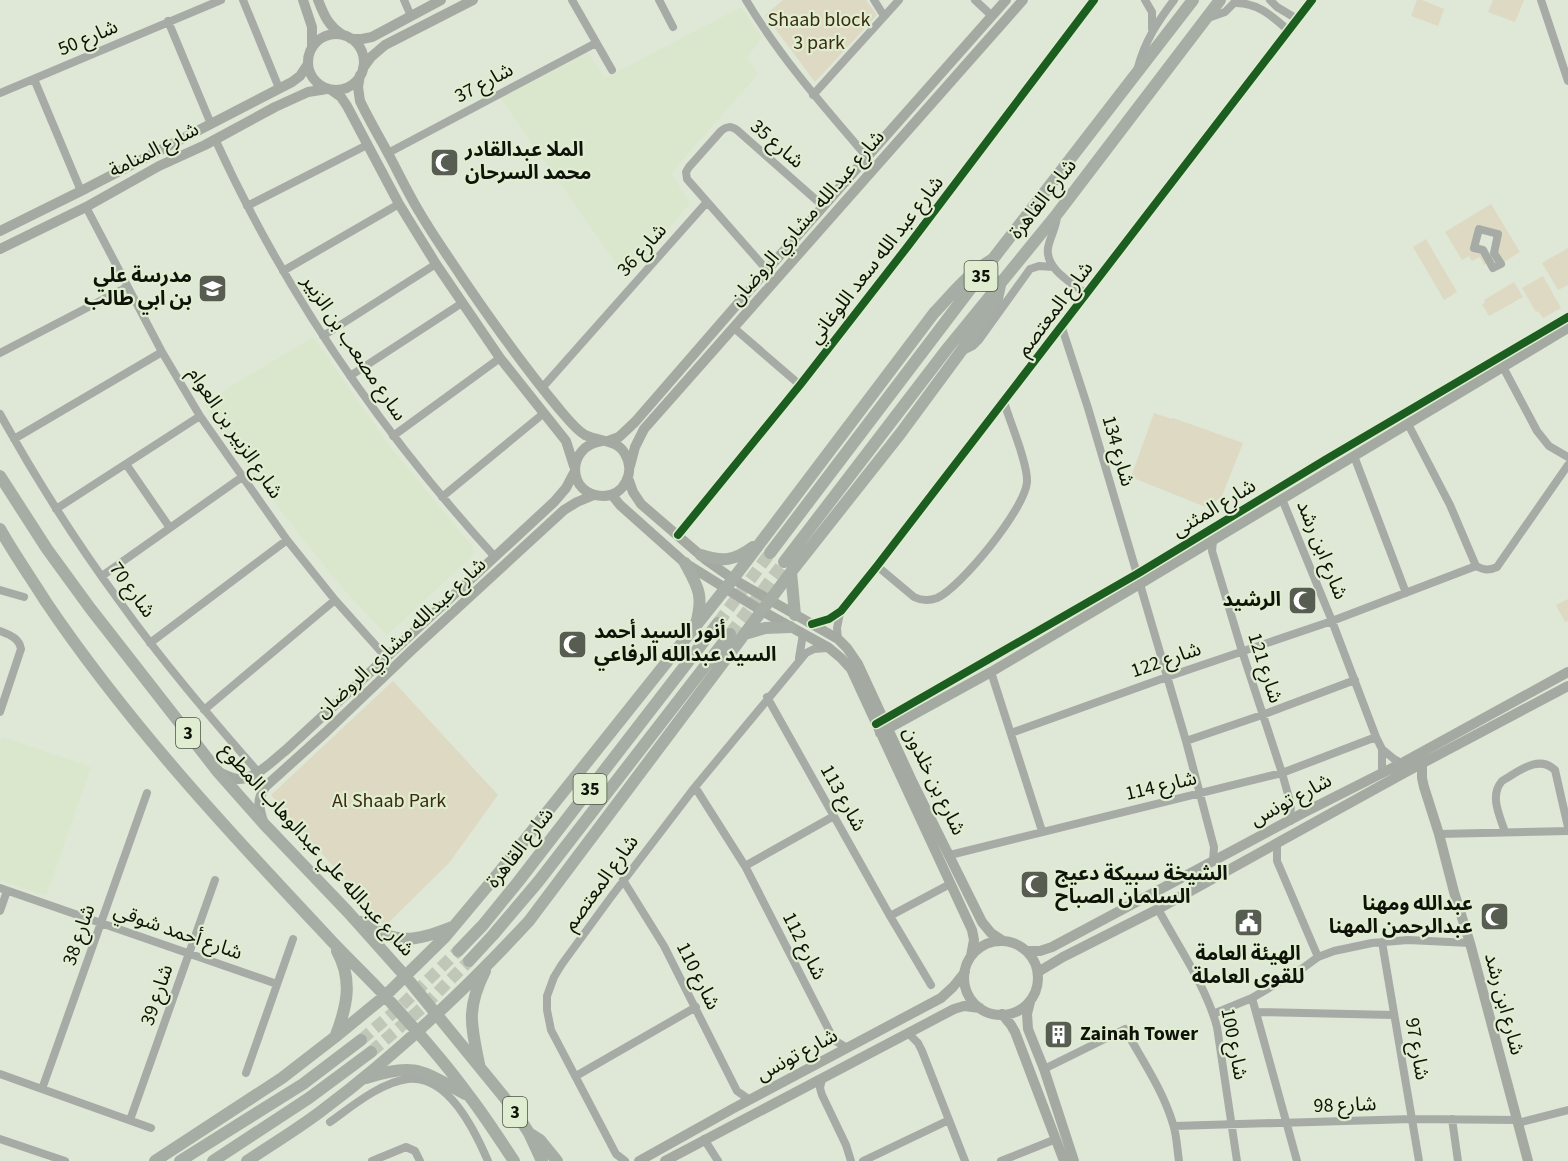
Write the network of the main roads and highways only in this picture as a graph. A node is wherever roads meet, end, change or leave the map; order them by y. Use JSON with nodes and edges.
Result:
{"nodes":[{"id":1,"x":1193,"y":0,"type":"edge"},
{"id":2,"x":1220,"y":0,"type":"edge"},
{"id":3,"x":993,"y":259,"type":"junction"},
{"id":4,"x":1001,"y":281,"type":"junction"},
{"id":5,"x":1,"y":479,"type":"edge"},
{"id":6,"x":0,"y":529,"type":"edge"},
{"id":7,"x":0,"y":537,"type":"edge"},
{"id":8,"x":763,"y":539,"type":"junction"},
{"id":9,"x":11,"y":549,"type":"junction"},
{"id":10,"x":770,"y":553,"type":"tunnel mouth"},
{"id":11,"x":700,"y":555,"type":"road end"},
{"id":12,"x":685,"y":563,"type":"road end"},
{"id":13,"x":787,"y":567,"type":"junction"},
{"id":14,"x":718,"y":623,"type":"tunnel mouth"},
{"id":15,"x":695,"y":626,"type":"junction"},
{"id":16,"x":730,"y":634,"type":"tunnel mouth"},
{"id":17,"x":745,"y":634,"type":"junction"},
{"id":18,"x":348,"y":912,"type":"junction"},
{"id":19,"x":456,"y":925,"type":"junction"},
{"id":20,"x":326,"y":935,"type":"junction"},
{"id":21,"x":458,"y":951,"type":"tunnel mouth"},
{"id":22,"x":469,"y":961,"type":"tunnel mouth"},
{"id":23,"x":489,"y":964,"type":"junction"},
{"id":24,"x":406,"y":977,"type":"junction"},
{"id":25,"x":385,"y":996,"type":"junction"},
{"id":26,"x":436,"y":1014,"type":"junction"},
{"id":27,"x":417,"y":1031,"type":"junction"},
{"id":28,"x":335,"y":1037,"type":"junction"},
{"id":29,"x":362,"y":1040,"type":"tunnel mouth"},
{"id":30,"x":371,"y":1052,"type":"tunnel mouth"},
{"id":31,"x":480,"y":1068,"type":"junction"},
{"id":32,"x":362,"y":1079,"type":"junction"},
{"id":33,"x":470,"y":1096,"type":"junction"},
{"id":34,"x":529,"y":1132,"type":"junction"},
{"id":35,"x":155,"y":1161,"type":"edge"},
{"id":36,"x":180,"y":1161,"type":"edge"},
{"id":37,"x":213,"y":1161,"type":"edge"},
{"id":38,"x":247,"y":1161,"type":"edge"},
{"id":39,"x":513,"y":1161,"type":"edge"},
{"id":40,"x":542,"y":1161,"type":"edge"},
{"id":41,"x":557,"y":1161,"type":"edge"}],
"edges":[{"from":1,"to":3,"type":"main road","name":"شارع القاهرة","number":"35"},
{"from":2,"to":4,"type":"main road","name":"شارع القاهرة","number":"35"},
{"from":3,"to":8,"type":"main road"},
{"from":3,"to":10,"type":"main road","name":"شارع القاهرة","number":"35"},
{"from":4,"to":13,"type":"main road","name":"شارع القاهرة","number":"35"},
{"from":4,"to":13,"type":"main road"},
{"from":5,"to":18,"type":"main road","name":"شارع عبدالله علي عبدالوهاب المطوع","number":"3"},
{"from":6,"to":9,"type":"main road","number":"3"},
{"from":7,"to":9,"type":"main road"},
{"from":8,"to":11,"type":"main road"},
{"from":8,"to":15,"type":"main road"},
{"from":9,"to":20,"type":"main road","number":"3"},
{"from":12,"to":15,"type":"main road"},
{"from":13,"to":17,"type":"main road"},
{"from":13,"to":17,"type":"main road"},
{"from":14,"to":21,"type":"main road","name":"شارع القاهرة","number":"35"},
{"from":15,"to":19,"type":"main road"},
{"from":16,"to":22,"type":"main road","name":"شارع القاهرة","number":"35"},
{"from":17,"to":23,"type":"main road"},
{"from":18,"to":19,"type":"main road"},
{"from":18,"to":24,"type":"main road","name":"شارع عبدالله علي عبدالوهاب المطوع","number":"3"},
{"from":19,"to":24,"type":"main road"},
{"from":20,"to":25,"type":"main road","number":"3"},
{"from":20,"to":28,"type":"main road"},
{"from":23,"to":26,"type":"main road"},
{"from":23,"to":31,"type":"main road"},
{"from":24,"to":25,"type":"main road"},
{"from":24,"to":26,"type":"main road","name":"شارع عبدالله علي عبدالوهاب المطوع","number":"3"},
{"from":25,"to":27,"type":"main road","number":"3"},
{"from":25,"to":28,"type":"main road"},
{"from":26,"to":27,"type":"main road"},
{"from":26,"to":31,"type":"main road","name":"شارع عبدالله علي عبدالوهاب المطوع","number":"3"},
{"from":27,"to":32,"type":"main road"},
{"from":27,"to":33,"type":"main road","number":"3"},
{"from":28,"to":35,"type":"main road"},
{"from":29,"to":36,"type":"main road"},
{"from":30,"to":37,"type":"main road"},
{"from":31,"to":34,"type":"main road","name":"شارع عبدالله علي عبدالوهاب المطوع","number":"3"},
{"from":32,"to":33,"type":"main road"},
{"from":32,"to":38,"type":"main road"},
{"from":33,"to":39,"type":"main road","number":"3"},
{"from":34,"to":40,"type":"main road","name":"شارع عبدالله علي عبدالوهاب المطوع","number":"3"},
{"from":34,"to":41,"type":"main road"}]}
